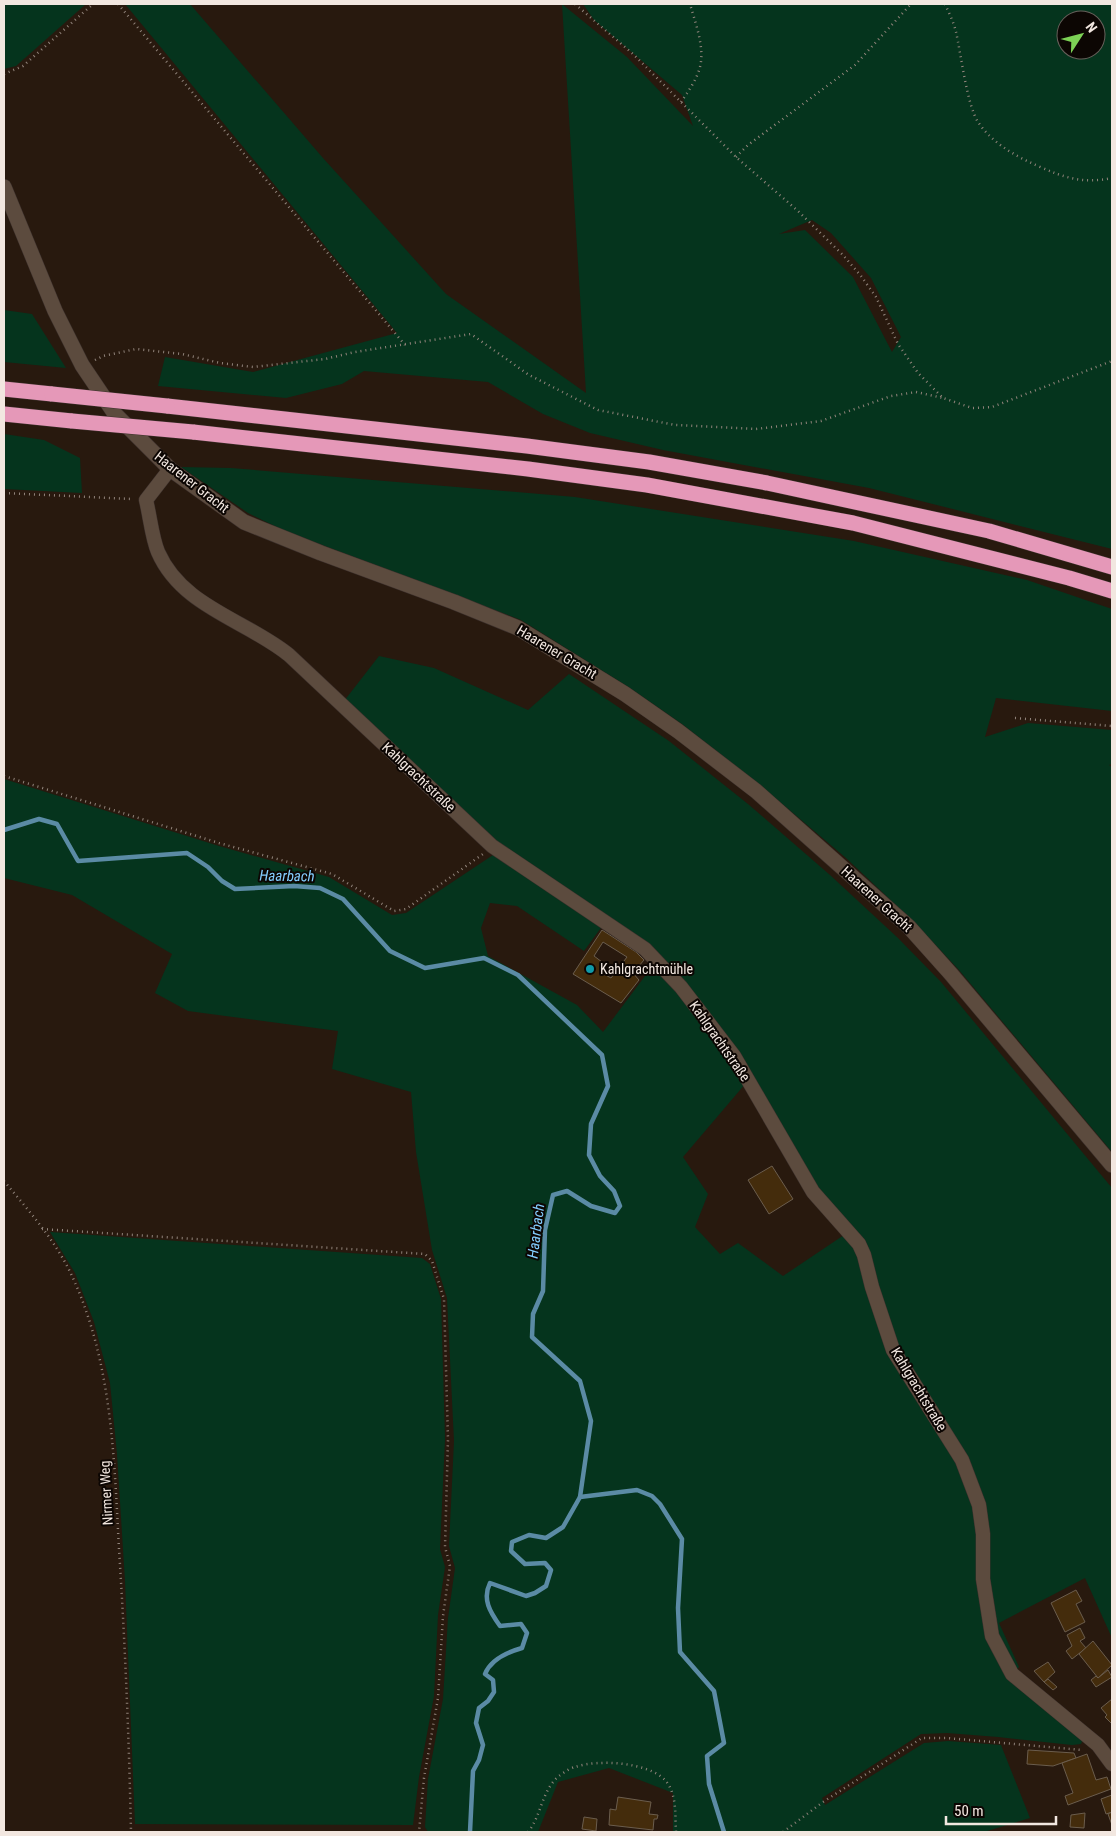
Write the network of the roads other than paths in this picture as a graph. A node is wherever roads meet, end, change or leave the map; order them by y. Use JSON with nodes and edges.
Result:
{"nodes":[{"id":1,"x":4,"y":187,"type":"edge"},
{"id":2,"x":4,"y":389,"type":"edge"},
{"id":3,"x":4,"y":414,"type":"edge"},
{"id":4,"x":170,"y":468,"type":"junction"},
{"id":5,"x":1112,"y":567,"type":"edge"},
{"id":6,"x":1112,"y":591,"type":"edge"},
{"id":7,"x":1112,"y":1165,"type":"edge"},
{"id":8,"x":1112,"y":1764,"type":"edge"}],
"edges":[{"from":1,"to":4,"type":"main road","name":"Haarener Gracht"},
{"from":2,"to":5,"type":"highway","bridge":true},
{"from":3,"to":6,"type":"highway","bridge":true},
{"from":4,"to":7,"type":"main road","name":"Haarener Gracht"},
{"from":4,"to":8,"type":"street","name":"Kahlgrachtstraße"}]}
